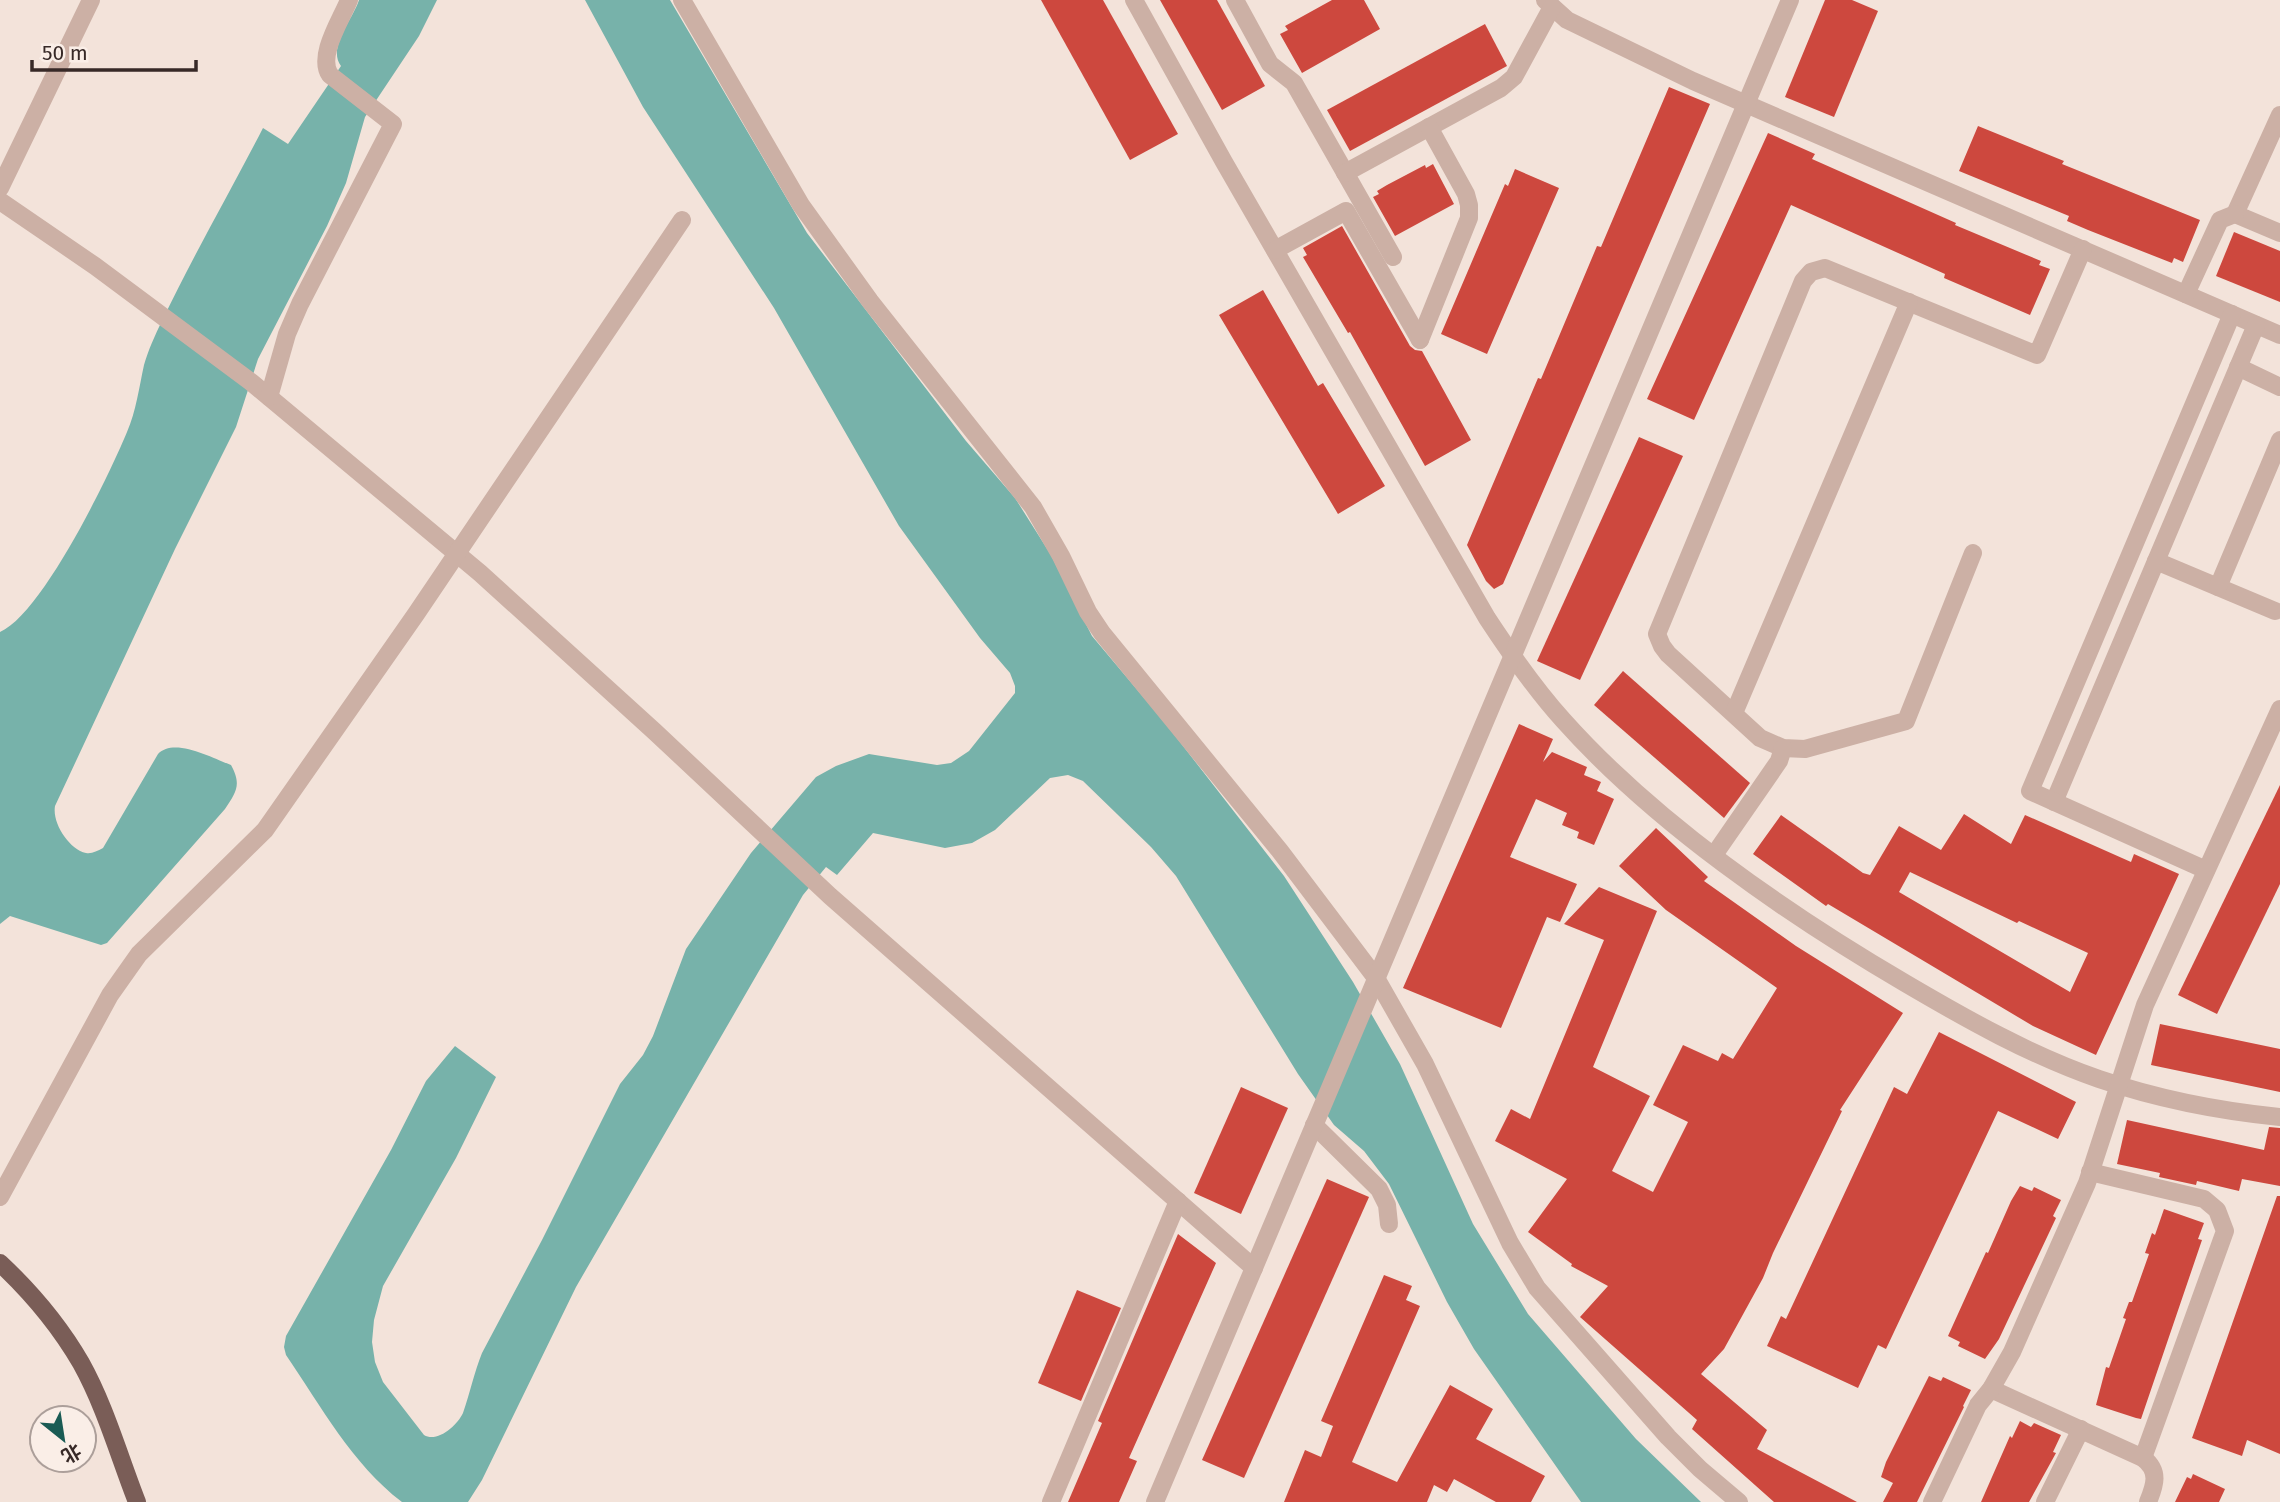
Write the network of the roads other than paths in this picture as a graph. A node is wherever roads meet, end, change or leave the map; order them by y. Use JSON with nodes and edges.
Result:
{"nodes":[{"id":1,"x":91,"y":0,"type":"edge"},
{"id":2,"x":349,"y":0,"type":"edge"},
{"id":3,"x":682,"y":0,"type":"edge"},
{"id":4,"x":1134,"y":0,"type":"edge"},
{"id":5,"x":1235,"y":0,"type":"edge"},
{"id":6,"x":1790,"y":0,"type":"edge"},
{"id":7,"x":1549,"y":3,"type":"edge"},
{"id":8,"x":1746,"y":104,"type":"junction"},
{"id":9,"x":2280,"y":115,"type":"edge"},
{"id":10,"x":1429,"y":127,"type":"junction"},
{"id":11,"x":1345,"y":173,"type":"junction"},
{"id":12,"x":0,"y":188,"type":"edge"},
{"id":13,"x":0,"y":201,"type":"edge"},
{"id":14,"x":2235,"y":214,"type":"junction"},
{"id":15,"x":682,"y":220,"type":"dead end"},
{"id":16,"x":2280,"y":233,"type":"edge"},
{"id":17,"x":2083,"y":249,"type":"junction"},
{"id":18,"x":1275,"y":250,"type":"junction"},
{"id":19,"x":1393,"y":257,"type":"dead end"},
{"id":20,"x":2186,"y":294,"type":"junction"},
{"id":21,"x":1909,"y":302,"type":"junction"},
{"id":22,"x":2232,"y":314,"type":"junction"},
{"id":23,"x":2256,"y":325,"type":"junction"},
{"id":24,"x":2280,"y":335,"type":"edge"},
{"id":25,"x":2238,"y":368,"type":"junction"},
{"id":26,"x":2280,"y":387,"type":"edge"},
{"id":27,"x":269,"y":397,"type":"junction"},
{"id":28,"x":2280,"y":440,"type":"edge"},
{"id":29,"x":1973,"y":553,"type":"dead end"},
{"id":30,"x":457,"y":554,"type":"junction"},
{"id":31,"x":2156,"y":561,"type":"junction"},
{"id":32,"x":2218,"y":587,"type":"junction"},
{"id":33,"x":2278,"y":608,"type":"edge"},
{"id":34,"x":1512,"y":656,"type":"junction"},
{"id":35,"x":2280,"y":709,"type":"edge"},
{"id":36,"x":1734,"y":713,"type":"junction"},
{"id":37,"x":1783,"y":748,"type":"junction"},
{"id":38,"x":2054,"y":802,"type":"junction"},
{"id":39,"x":1714,"y":855,"type":"junction"},
{"id":40,"x":2206,"y":870,"type":"junction"},
{"id":41,"x":1376,"y":978,"type":"junction"},
{"id":42,"x":2118,"y":1084,"type":"junction"},
{"id":43,"x":2280,"y":1117,"type":"edge"},
{"id":44,"x":1317,"y":1118,"type":"junction"},
{"id":45,"x":2090,"y":1172,"type":"junction"},
{"id":46,"x":0,"y":1197,"type":"edge"},
{"id":47,"x":1178,"y":1201,"type":"junction"},
{"id":48,"x":1389,"y":1224,"type":"dead end"},
{"id":49,"x":0,"y":1263,"type":"edge"},
{"id":50,"x":1254,"y":1268,"type":"junction"},
{"id":51,"x":1991,"y":1389,"type":"junction"},
{"id":52,"x":2081,"y":1429,"type":"junction"},
{"id":53,"x":2143,"y":1458,"type":"junction"},
{"id":54,"x":137,"y":1502,"type":"edge"},
{"id":55,"x":1051,"y":1502,"type":"edge"},
{"id":56,"x":1155,"y":1502,"type":"edge"},
{"id":57,"x":1739,"y":1502,"type":"edge"},
{"id":58,"x":1932,"y":1502,"type":"edge"},
{"id":59,"x":2045,"y":1502,"type":"edge"},
{"id":60,"x":2148,"y":1502,"type":"edge"}],
"edges":[{"from":1,"to":12,"type":"street"},
{"from":2,"to":27,"type":"street"},
{"from":3,"to":41,"type":"street"},
{"from":4,"to":18,"type":"street"},
{"from":5,"to":11,"type":"street"},
{"from":6,"to":8,"type":"street"},
{"from":7,"to":8,"type":"street"},
{"from":7,"to":10,"type":"street"},
{"from":8,"to":17,"type":"street"},
{"from":8,"to":34,"type":"street"},
{"from":9,"to":14,"type":"street"},
{"from":10,"to":11,"type":"street"},
{"from":10,"to":18,"type":"street"},
{"from":11,"to":19,"type":"street"},
{"from":13,"to":27,"type":"street"},
{"from":14,"to":16,"type":"street"},
{"from":14,"to":20,"type":"street"},
{"from":15,"to":30,"type":"street"},
{"from":17,"to":20,"type":"street"},
{"from":17,"to":21,"type":"street"},
{"from":18,"to":34,"type":"street"},
{"from":20,"to":22,"type":"street"},
{"from":21,"to":36,"type":"street"},
{"from":21,"to":36,"type":"street"},
{"from":22,"to":23,"type":"street"},
{"from":22,"to":38,"type":"street"},
{"from":23,"to":24,"type":"street"},
{"from":23,"to":25,"type":"street"},
{"from":25,"to":26,"type":"street"},
{"from":25,"to":31,"type":"street"},
{"from":27,"to":30,"type":"street"},
{"from":28,"to":32,"type":"street"},
{"from":29,"to":37,"type":"street"},
{"from":30,"to":46,"type":"street"},
{"from":30,"to":47,"type":"street"},
{"from":31,"to":32,"type":"street"},
{"from":31,"to":38,"type":"street"},
{"from":32,"to":33,"type":"street"},
{"from":34,"to":39,"type":"street"},
{"from":34,"to":41,"type":"street"},
{"from":35,"to":40,"type":"street"},
{"from":36,"to":37,"type":"street"},
{"from":37,"to":39,"type":"street"},
{"from":38,"to":40,"type":"street"},
{"from":39,"to":42,"type":"street"},
{"from":40,"to":42,"type":"street"},
{"from":41,"to":44,"type":"street"},
{"from":41,"to":57,"type":"street"},
{"from":42,"to":43,"type":"street"},
{"from":42,"to":45,"type":"street"},
{"from":44,"to":48,"type":"street"},
{"from":44,"to":50,"type":"street"},
{"from":45,"to":51,"type":"street"},
{"from":45,"to":53,"type":"street"},
{"from":47,"to":50,"type":"street"},
{"from":47,"to":55,"type":"street"},
{"from":49,"to":54,"type":"main road"},
{"from":50,"to":56,"type":"street"},
{"from":51,"to":52,"type":"street"},
{"from":51,"to":58,"type":"street"},
{"from":52,"to":53,"type":"street"},
{"from":52,"to":59,"type":"street"},
{"from":53,"to":60,"type":"street"}]}
